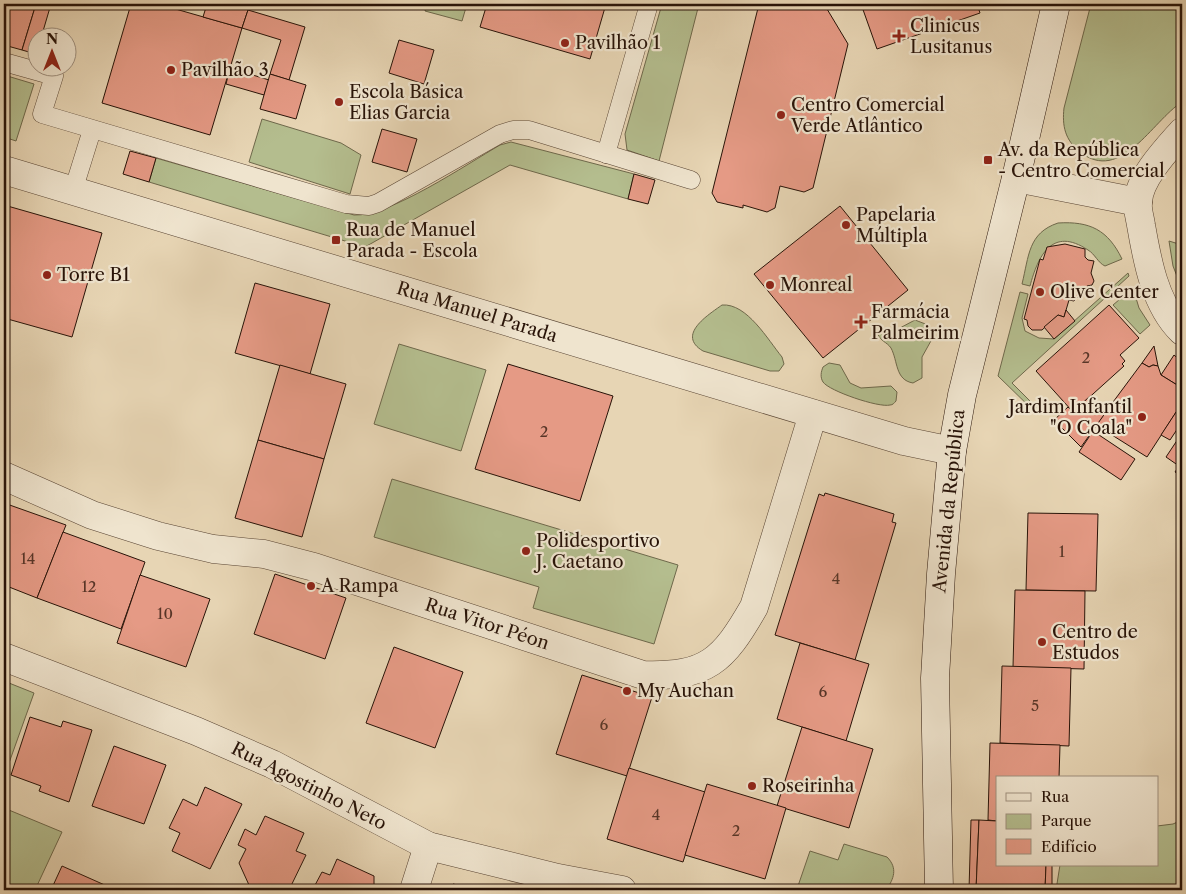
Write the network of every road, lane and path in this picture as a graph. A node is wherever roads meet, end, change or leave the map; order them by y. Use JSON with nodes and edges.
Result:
{"nodes":[{"id":1,"x":650,"y":4,"type":"edge"},
{"id":2,"x":1056,"y":4,"type":"edge"},
{"id":3,"x":4,"y":62,"type":"edge"},
{"id":4,"x":92,"y":130,"type":"junction"},
{"id":5,"x":1182,"y":132,"type":"edge"},
{"id":6,"x":606,"y":154,"type":"junction"},
{"id":7,"x":4,"y":170,"type":"edge"},
{"id":8,"x":1016,"y":178,"type":"junction"},
{"id":9,"x":691,"y":180,"type":"dead end"},
{"id":10,"x":73,"y":191,"type":"junction"},
{"id":11,"x":1138,"y":202,"type":"junction"},
{"id":12,"x":1182,"y":331,"type":"edge"},
{"id":13,"x":813,"y":414,"type":"junction"},
{"id":14,"x":952,"y":450,"type":"junction"},
{"id":15,"x":4,"y":476,"type":"edge"},
{"id":16,"x":4,"y":657,"type":"edge"},
{"id":17,"x":428,"y":846,"type":"junction"},
{"id":18,"x":414,"y":890,"type":"edge"},
{"id":19,"x":622,"y":890,"type":"edge"},
{"id":20,"x":939,"y":890,"type":"edge"}],
"edges":[{"from":1,"to":6,"type":"lane"},
{"from":2,"to":8,"type":"street","name":"Avenida da República"},
{"from":3,"to":4,"type":"lane"},
{"from":4,"to":6,"type":"lane"},
{"from":4,"to":10,"type":"lane"},
{"from":5,"to":11,"type":"street"},
{"from":6,"to":9,"type":"lane"},
{"from":7,"to":10,"type":"street","name":"Rua Manuel Parada"},
{"from":8,"to":11,"type":"street"},
{"from":8,"to":14,"type":"street","name":"Avenida da República"},
{"from":10,"to":13,"type":"street","name":"Rua Manuel Parada"},
{"from":11,"to":12,"type":"street"},
{"from":13,"to":14,"type":"street","name":"Rua Manuel Parada"},
{"from":13,"to":15,"type":"street","name":"Rua Vitor Péon"},
{"from":14,"to":20,"type":"street","name":"Avenida da República"},
{"from":16,"to":17,"type":"street","name":"Rua Agostinho Neto"},
{"from":17,"to":18,"type":"street"},
{"from":17,"to":19,"type":"street","name":"Rua Agostinho Neto"}]}
